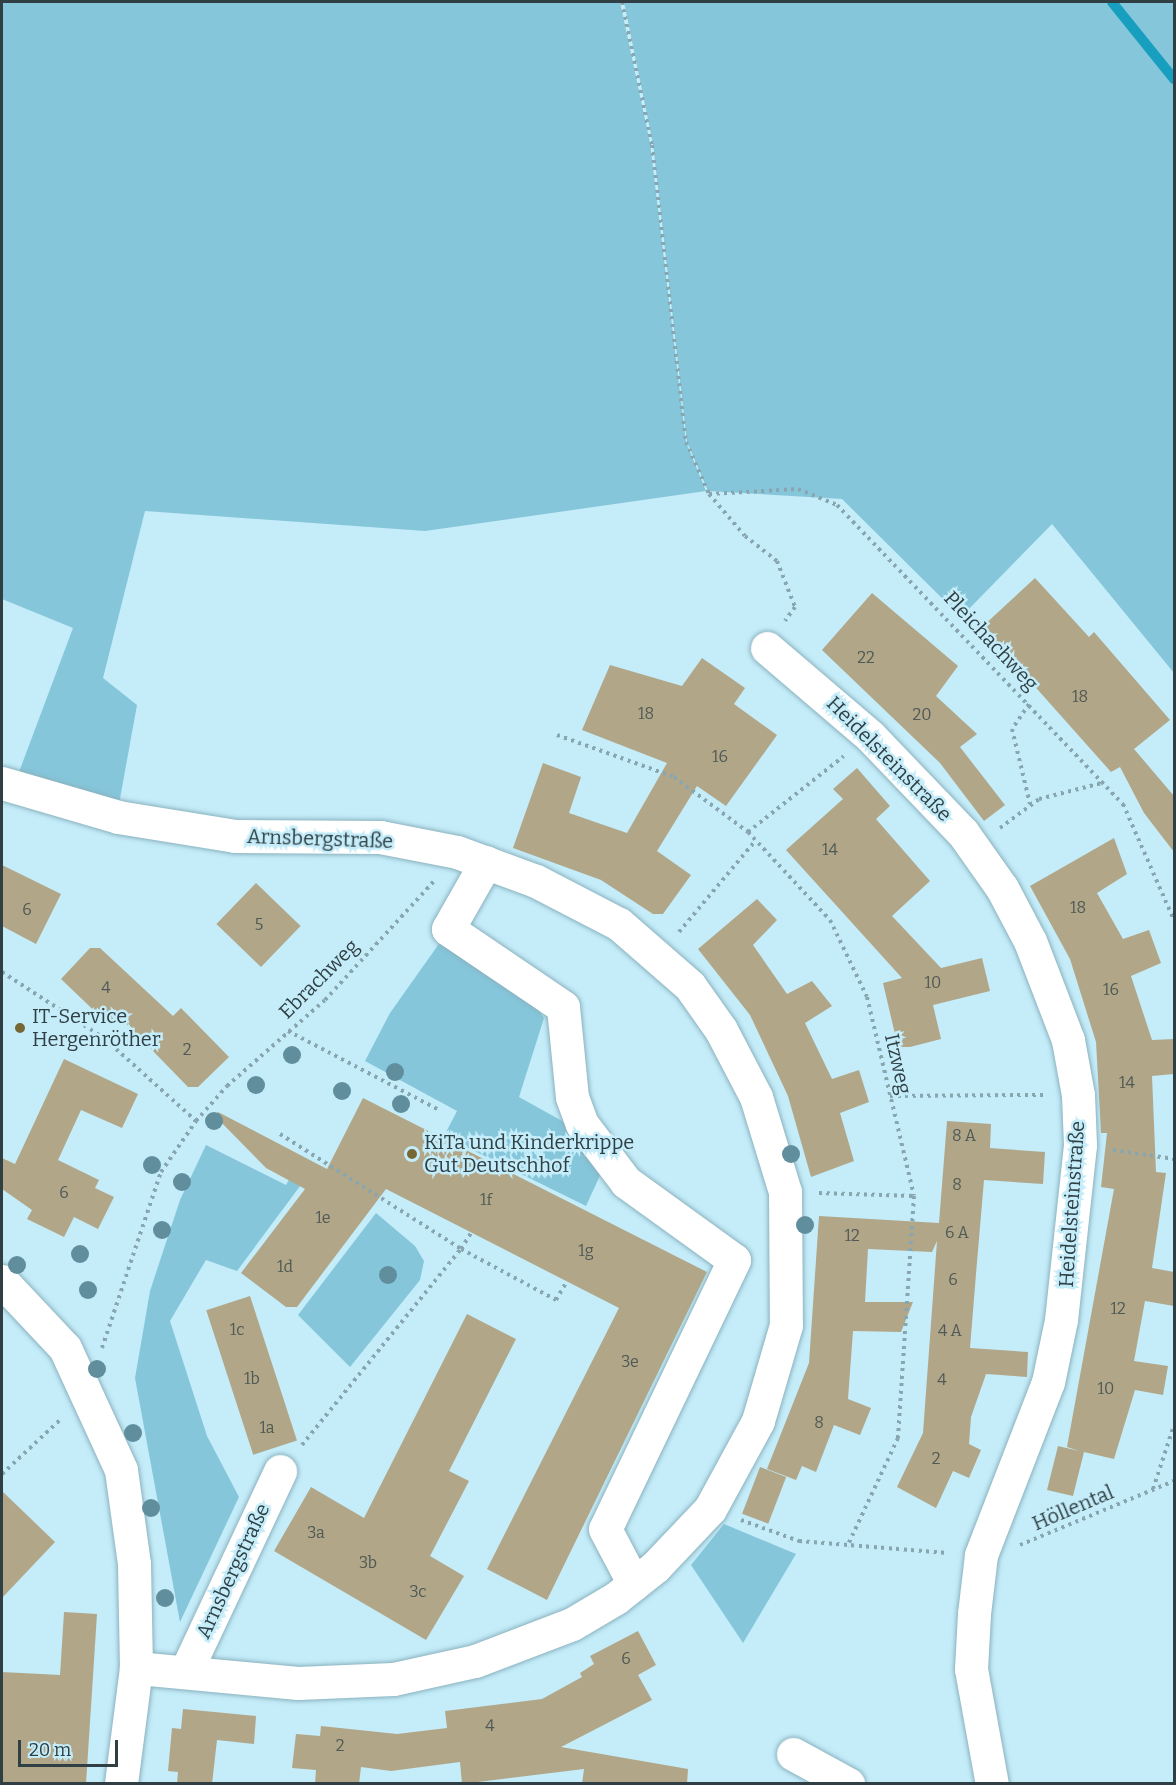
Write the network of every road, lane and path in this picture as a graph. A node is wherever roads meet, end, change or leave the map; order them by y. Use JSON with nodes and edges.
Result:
{"nodes":[{"id":1,"x":622,"y":2,"type":"edge"},
{"id":2,"x":709,"y":494,"type":"junction"},
{"id":3,"x":767,"y":648,"type":"joint"},
{"id":4,"x":1029,"y":704,"type":"junction"},
{"id":5,"x":557,"y":735,"type":"dead end"},
{"id":6,"x":870,"y":735,"type":"junction"},
{"id":7,"x":2,"y":783,"type":"edge"},
{"id":8,"x":1102,"y":783,"type":"junction"},
{"id":9,"x":1030,"y":804,"type":"junction"},
{"id":10,"x":997,"y":831,"type":"dead end"},
{"id":11,"x":748,"y":832,"type":"junction"},
{"id":12,"x":756,"y":840,"type":"junction"},
{"id":13,"x":471,"y":857,"type":"junction"},
{"id":14,"x":1174,"y":920,"type":"edge"},
{"id":15,"x":682,"y":928,"type":"dead end"},
{"id":16,"x":2,"y":972,"type":"edge"},
{"id":17,"x":288,"y":1031,"type":"junction"},
{"id":18,"x":1078,"y":1095,"type":"junction"},
{"id":19,"x":890,"y":1096,"type":"junction"},
{"id":20,"x":439,"y":1110,"type":"dead end"},
{"id":21,"x":196,"y":1121,"type":"junction"},
{"id":22,"x":280,"y":1134,"type":"dead end"},
{"id":23,"x":1111,"y":1150,"type":"dead end"},
{"id":24,"x":1174,"y":1159,"type":"edge"},
{"id":25,"x":817,"y":1193,"type":"dead end"},
{"id":26,"x":914,"y":1196,"type":"junction"},
{"id":27,"x":471,"y":1233,"type":"dead end"},
{"id":28,"x":461,"y":1249,"type":"junction"},
{"id":29,"x":2,"y":1281,"type":"edge"},
{"id":30,"x":567,"y":1281,"type":"dead end"},
{"id":31,"x":87,"y":1396,"type":"junction"},
{"id":32,"x":1174,"y":1425,"type":"edge"},
{"id":33,"x":280,"y":1471,"type":"joint"},
{"id":34,"x":2,"y":1474,"type":"edge"},
{"id":35,"x":1174,"y":1481,"type":"edge"},
{"id":36,"x":1153,"y":1490,"type":"junction"},
{"id":37,"x":728,"y":1516,"type":"dead end"},
{"id":38,"x":847,"y":1547,"type":"junction"},
{"id":39,"x":981,"y":1555,"type":"junction"},
{"id":40,"x":634,"y":1584,"type":"junction"},
{"id":41,"x":135,"y":1668,"type":"junction"},
{"id":42,"x":186,"y":1671,"type":"junction"},
{"id":43,"x":793,"y":1754,"type":"dead end"},
{"id":44,"x":121,"y":1784,"type":"edge"},
{"id":45,"x":848,"y":1784,"type":"edge"},
{"id":46,"x":992,"y":1784,"type":"edge"}],
"edges":[{"from":1,"to":2,"type":"path"},
{"from":2,"to":3,"type":"path"},
{"from":2,"to":4,"type":"path","name":"Pleichachweg"},
{"from":3,"to":6,"type":"street","name":"Heidelsteinstraße"},
{"from":4,"to":8,"type":"path","name":"Pleichachweg"},
{"from":4,"to":9,"type":"path"},
{"from":5,"to":11,"type":"path","name":"Itzweg"},
{"from":6,"to":11,"type":"path"},
{"from":6,"to":18,"type":"street","name":"Heidelsteinstraße"},
{"from":7,"to":13,"type":"street","name":"Arnsbergstraße"},
{"from":8,"to":9,"type":"path"},
{"from":8,"to":14,"type":"path","name":"Pleichachweg"},
{"from":9,"to":10,"type":"path"},
{"from":11,"to":12,"type":"path","name":"Itzweg"},
{"from":12,"to":15,"type":"path"},
{"from":12,"to":19,"type":"path","name":"Itzweg"},
{"from":13,"to":17,"type":"path","name":"Ebrachweg"},
{"from":13,"to":40,"type":"street"},
{"from":13,"to":40,"type":"street","name":"Arnsbergstraße"},
{"from":16,"to":21,"type":"path"},
{"from":17,"to":20,"type":"path"},
{"from":17,"to":21,"type":"path","name":"Ebrachweg"},
{"from":18,"to":19,"type":"path"},
{"from":18,"to":39,"type":"street","name":"Heidelsteinstraße"},
{"from":19,"to":26,"type":"path","name":"Itzweg"},
{"from":21,"to":31,"type":"path","name":"Ebrachweg"},
{"from":22,"to":28,"type":"path"},
{"from":23,"to":24,"type":"path"},
{"from":25,"to":26,"type":"path"},
{"from":26,"to":38,"type":"path","name":"Itzweg"},
{"from":27,"to":28,"type":"path"},
{"from":28,"to":30,"type":"path"},
{"from":28,"to":33,"type":"path"},
{"from":29,"to":31,"type":"street"},
{"from":31,"to":34,"type":"path"},
{"from":31,"to":41,"type":"street"},
{"from":32,"to":36,"type":"path"},
{"from":33,"to":42,"type":"street","name":"Arnsbergstraße"},
{"from":35,"to":36,"type":"path","name":"Höllental"},
{"from":36,"to":39,"type":"path","name":"Höllental"},
{"from":37,"to":38,"type":"path","name":"Höllental"},
{"from":38,"to":39,"type":"path","name":"Höllental"},
{"from":39,"to":46,"type":"street","name":"Heidelsteinstraße"},
{"from":40,"to":42,"type":"street","name":"Arnsbergstraße"},
{"from":41,"to":42,"type":"street","name":"Arnsbergstraße"},
{"from":41,"to":44,"type":"street"},
{"from":43,"to":45,"type":"street"}]}
